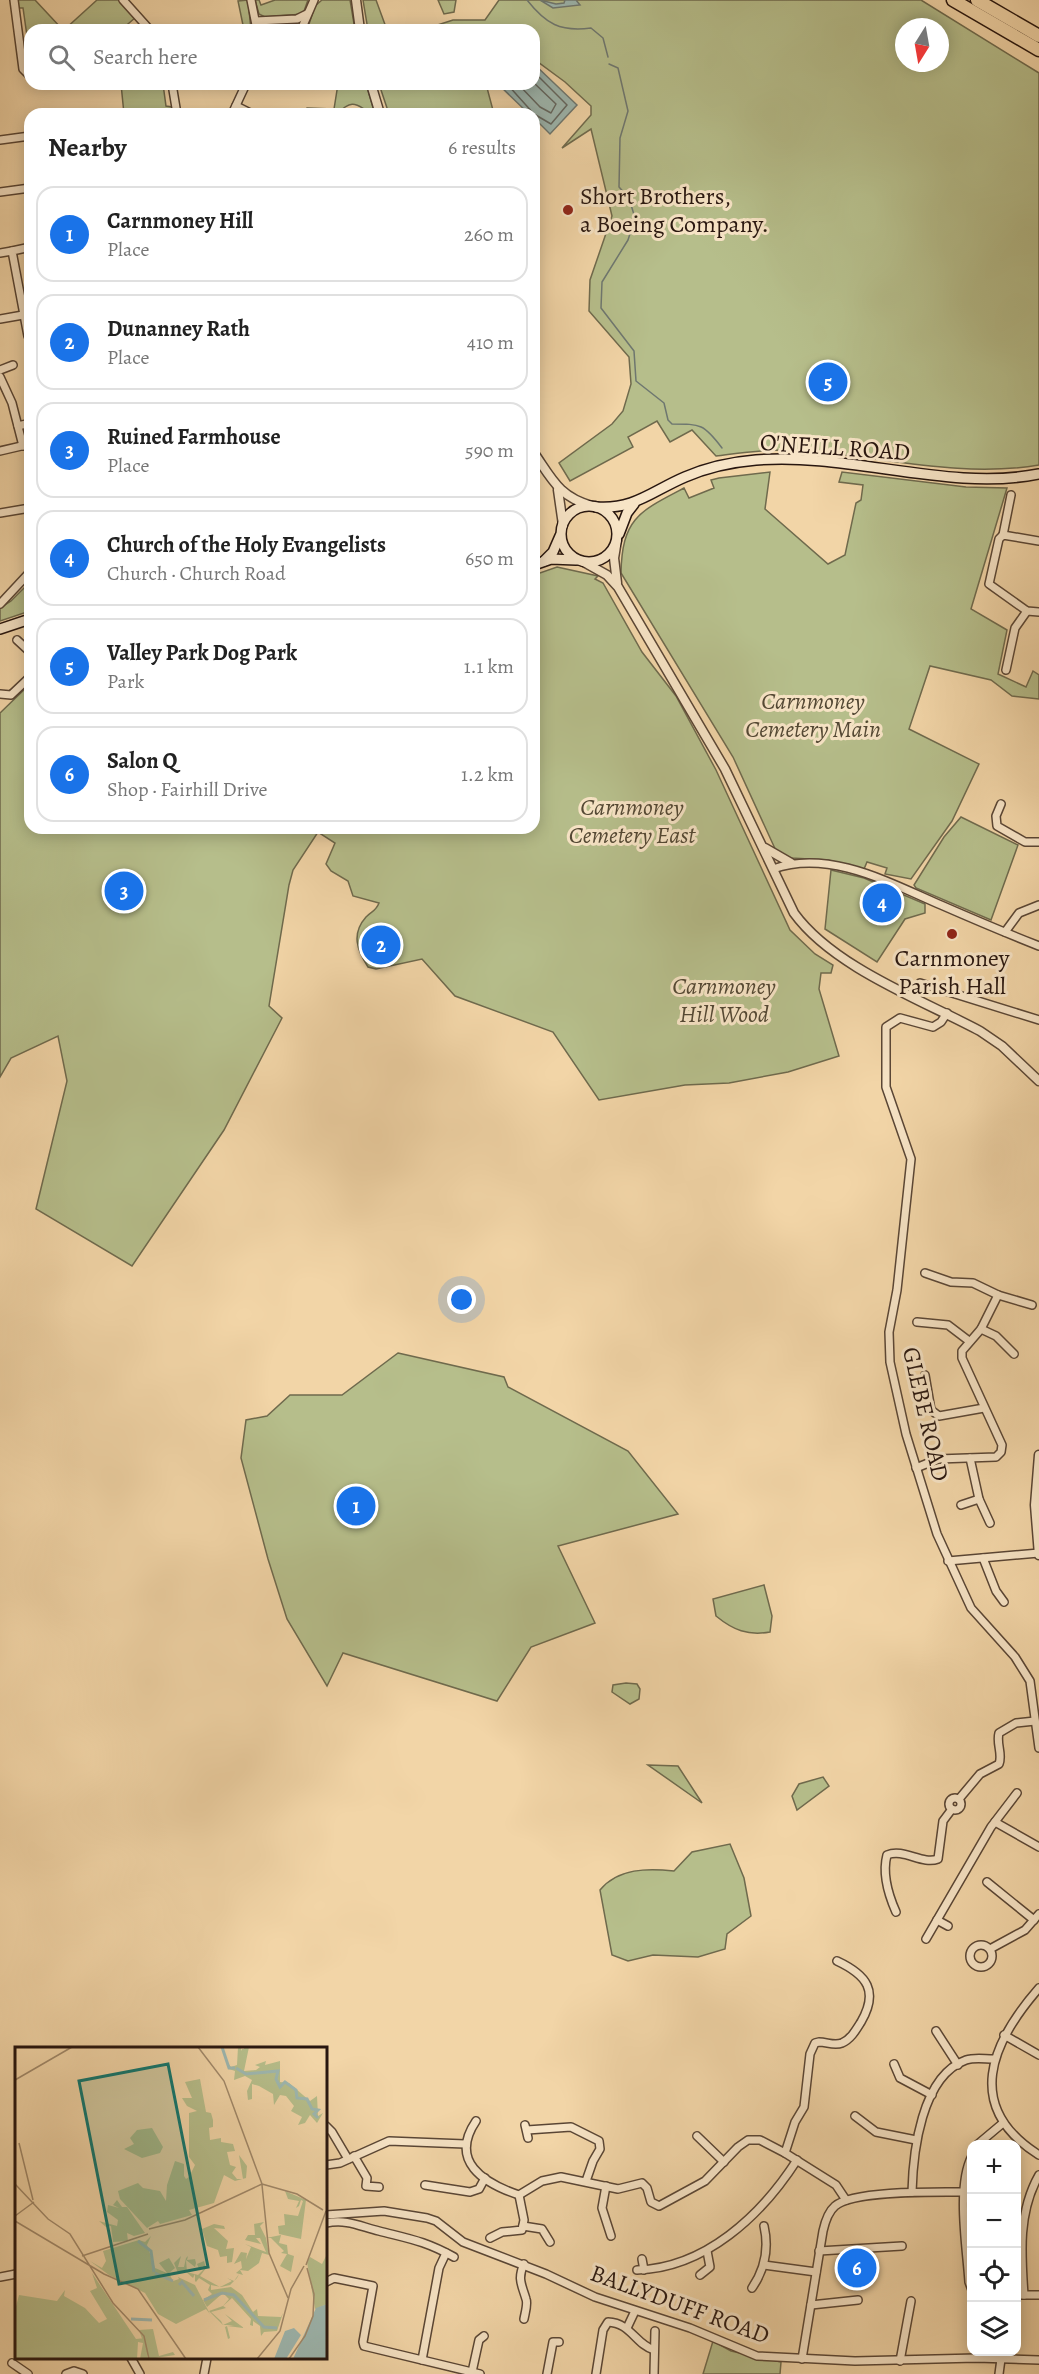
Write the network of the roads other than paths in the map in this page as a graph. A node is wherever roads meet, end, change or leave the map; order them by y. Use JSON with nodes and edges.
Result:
{"nodes":[{"id":1,"x":14,"y":0,"type":"edge"},
{"id":2,"x":123,"y":0,"type":"edge"},
{"id":3,"x":251,"y":0,"type":"edge"},
{"id":4,"x":314,"y":0,"type":"edge"},
{"id":5,"x":356,"y":0,"type":"edge"},
{"id":6,"x":953,"y":0,"type":"edge"},
{"id":7,"x":977,"y":0,"type":"edge"},
{"id":8,"x":307,"y":14,"type":"junction"},
{"id":9,"x":256,"y":21,"type":"junction"},
{"id":10,"x":145,"y":24,"type":"edge"},
{"id":11,"x":256,"y":24,"type":"edge"},
{"id":12,"x":304,"y":24,"type":"edge"},
{"id":13,"x":359,"y":24,"type":"edge"},
{"id":14,"x":1039,"y":36,"type":"edge"},
{"id":15,"x":1039,"y":51,"type":"edge"},
{"id":16,"x":24,"y":70,"type":"edge"},
{"id":17,"x":173,"y":90,"type":"edge"},
{"id":18,"x":243,"y":90,"type":"edge"},
{"id":19,"x":373,"y":90,"type":"edge"},
{"id":20,"x":236,"y":106,"type":"joint"},
{"id":21,"x":176,"y":108,"type":"edge"},
{"id":22,"x":240,"y":108,"type":"edge"},
{"id":23,"x":378,"y":108,"type":"edge"},
{"id":24,"x":24,"y":137,"type":"edge"},
{"id":25,"x":0,"y":140,"type":"edge"},
{"id":26,"x":24,"y":189,"type":"edge"},
{"id":27,"x":0,"y":192,"type":"edge"},
{"id":28,"x":24,"y":248,"type":"edge"},
{"id":29,"x":12,"y":250,"type":"junction"},
{"id":30,"x":0,"y":253,"type":"edge"},
{"id":31,"x":24,"y":315,"type":"joint"},
{"id":32,"x":0,"y":319,"type":"edge"},
{"id":33,"x":14,"y":365,"type":"dead end"},
{"id":34,"x":0,"y":370,"type":"edge"},
{"id":35,"x":0,"y":380,"type":"edge"},
{"id":36,"x":24,"y":424,"type":"edge"},
{"id":37,"x":18,"y":426,"type":"junction"},
{"id":38,"x":24,"y":439,"type":"edge"},
{"id":39,"x":24,"y":446,"type":"edge"},
{"id":40,"x":0,"y":451,"type":"edge"},
{"id":41,"x":540,"y":462,"type":"edge"},
{"id":42,"x":1039,"y":474,"type":"edge"},
{"id":43,"x":557,"y":486,"type":"junction"},
{"id":44,"x":1011,"y":495,"type":"dead end"},
{"id":45,"x":636,"y":503,"type":"junction"},
{"id":46,"x":594,"y":506,"type":"junction"},
{"id":47,"x":24,"y":509,"type":"edge"},
{"id":48,"x":0,"y":513,"type":"edge"},
{"id":49,"x":562,"y":528,"type":"junction"},
{"id":50,"x":1003,"y":535,"type":"junction"},
{"id":51,"x":617,"y":540,"type":"junction"},
{"id":52,"x":1039,"y":541,"type":"edge"},
{"id":53,"x":544,"y":561,"type":"junction"},
{"id":54,"x":581,"y":561,"type":"junction"},
{"id":55,"x":540,"y":563,"type":"edge"},
{"id":56,"x":24,"y":578,"type":"edge"},
{"id":57,"x":618,"y":587,"type":"junction"},
{"id":58,"x":0,"y":604,"type":"edge"},
{"id":59,"x":1027,"y":611,"type":"junction"},
{"id":60,"x":1039,"y":612,"type":"edge"},
{"id":61,"x":24,"y":621,"type":"edge"},
{"id":62,"x":0,"y":629,"type":"edge"},
{"id":63,"x":17,"y":640,"type":"dead end"},
{"id":64,"x":24,"y":646,"type":"edge"},
{"id":65,"x":1006,"y":670,"type":"dead end"},
{"id":66,"x":24,"y":683,"type":"edge"},
{"id":67,"x":0,"y":694,"type":"edge"},
{"id":68,"x":1003,"y":802,"type":"dead end"},
{"id":69,"x":1039,"y":842,"type":"edge"},
{"id":70,"x":762,"y":845,"type":"junction"},
{"id":71,"x":791,"y":863,"type":"junction"},
{"id":72,"x":773,"y":869,"type":"junction"},
{"id":73,"x":1039,"y":905,"type":"edge"},
{"id":74,"x":1005,"y":932,"type":"junction"},
{"id":75,"x":1039,"y":946,"type":"edge"},
{"id":76,"x":920,"y":983,"type":"dead end"},
{"id":77,"x":946,"y":1013,"type":"junction"},
{"id":78,"x":1039,"y":1020,"type":"edge"},
{"id":79,"x":1039,"y":1082,"type":"edge"},
{"id":80,"x":925,"y":1273,"type":"dead end"},
{"id":81,"x":998,"y":1295,"type":"junction"},
{"id":82,"x":1032,"y":1305,"type":"dead end"},
{"id":83,"x":917,"y":1322,"type":"dead end"},
{"id":84,"x":981,"y":1329,"type":"junction"},
{"id":85,"x":969,"y":1341,"type":"junction"},
{"id":86,"x":1014,"y":1354,"type":"dead end"},
{"id":87,"x":925,"y":1375,"type":"dead end"},
{"id":88,"x":984,"y":1408,"type":"junction"},
{"id":89,"x":1039,"y":1455,"type":"edge"},
{"id":90,"x":970,"y":1458,"type":"junction"},
{"id":91,"x":916,"y":1468,"type":"junction"},
{"id":92,"x":979,"y":1500,"type":"junction"},
{"id":93,"x":961,"y":1505,"type":"dead end"},
{"id":94,"x":990,"y":1523,"type":"dead end"},
{"id":95,"x":1039,"y":1554,"type":"edge"},
{"id":96,"x":983,"y":1558,"type":"junction"},
{"id":97,"x":948,"y":1562,"type":"junction"},
{"id":98,"x":1004,"y":1602,"type":"dead end"},
{"id":99,"x":1035,"y":1721,"type":"junction"},
{"id":100,"x":1039,"y":1748,"type":"edge"},
{"id":101,"x":1017,"y":1793,"type":"dead end"},
{"id":102,"x":995,"y":1822,"type":"junction"},
{"id":103,"x":1039,"y":1847,"type":"edge"},
{"id":104,"x":987,"y":1881,"type":"dead end"},
{"id":105,"x":896,"y":1912,"type":"dead end"},
{"id":106,"x":1036,"y":1917,"type":"edge"},
{"id":107,"x":937,"y":1920,"type":"junction"},
{"id":108,"x":948,"y":1926,"type":"dead end"},
{"id":109,"x":926,"y":1939,"type":"dead end"},
{"id":110,"x":990,"y":1949,"type":"dead end"},
{"id":111,"x":837,"y":1961,"type":"dead end"},
{"id":112,"x":1039,"y":1988,"type":"edge"},
{"id":113,"x":936,"y":2031,"type":"dead end"},
{"id":114,"x":1004,"y":2035,"type":"junction"},
{"id":115,"x":1039,"y":2055,"type":"edge"},
{"id":116,"x":994,"y":2059,"type":"junction"},
{"id":117,"x":894,"y":2064,"type":"dead end"},
{"id":118,"x":958,"y":2065,"type":"junction"},
{"id":119,"x":932,"y":2095,"type":"junction"},
{"id":120,"x":855,"y":2116,"type":"dead end"},
{"id":121,"x":476,"y":2121,"type":"dead end"},
{"id":122,"x":1003,"y":2123,"type":"junction"},
{"id":123,"x":327,"y":2127,"type":"edge"},
{"id":124,"x":697,"y":2136,"type":"dead end"},
{"id":125,"x":528,"y":2138,"type":"dead end"},
{"id":126,"x":916,"y":2140,"type":"junction"},
{"id":127,"x":984,"y":2140,"type":"edge"},
{"id":128,"x":465,"y":2144,"type":"junction"},
{"id":129,"x":785,"y":2153,"type":"junction"},
{"id":130,"x":1039,"y":2154,"type":"edge"},
{"id":131,"x":351,"y":2157,"type":"junction"},
{"id":132,"x":796,"y":2160,"type":"junction"},
{"id":133,"x":724,"y":2162,"type":"junction"},
{"id":134,"x":327,"y":2164,"type":"edge"},
{"id":135,"x":967,"y":2170,"type":"edge"},
{"id":136,"x":1039,"y":2175,"type":"edge"},
{"id":137,"x":485,"y":2178,"type":"junction"},
{"id":138,"x":586,"y":2181,"type":"junction"},
{"id":139,"x":425,"y":2185,"type":"dead end"},
{"id":140,"x":379,"y":2187,"type":"dead end"},
{"id":141,"x":606,"y":2187,"type":"junction"},
{"id":142,"x":912,"y":2192,"type":"junction"},
{"id":143,"x":964,"y":2192,"type":"junction"},
{"id":144,"x":519,"y":2195,"type":"junction"},
{"id":145,"x":846,"y":2200,"type":"junction"},
{"id":146,"x":327,"y":2215,"type":"edge"},
{"id":147,"x":327,"y":2223,"type":"edge"},
{"id":148,"x":523,"y":2226,"type":"junction"},
{"id":149,"x":764,"y":2226,"type":"dead end"},
{"id":150,"x":611,"y":2236,"type":"dead end"},
{"id":151,"x":490,"y":2238,"type":"dead end"},
{"id":152,"x":550,"y":2242,"type":"dead end"},
{"id":153,"x":902,"y":2246,"type":"dead end"},
{"id":154,"x":967,"y":2248,"type":"edge"},
{"id":155,"x":707,"y":2251,"type":"junction"},
{"id":156,"x":819,"y":2251,"type":"junction"},
{"id":157,"x":446,"y":2253,"type":"junction"},
{"id":158,"x":454,"y":2257,"type":"dead end"},
{"id":159,"x":642,"y":2259,"type":"dead end"},
{"id":160,"x":1021,"y":2262,"type":"edge"},
{"id":161,"x":524,"y":2264,"type":"junction"},
{"id":162,"x":764,"y":2265,"type":"junction"},
{"id":163,"x":816,"y":2272,"type":"junction"},
{"id":164,"x":15,"y":2274,"type":"edge"},
{"id":165,"x":700,"y":2275,"type":"dead end"},
{"id":166,"x":0,"y":2277,"type":"edge"},
{"id":167,"x":327,"y":2282,"type":"edge"},
{"id":168,"x":752,"y":2288,"type":"dead end"},
{"id":169,"x":1021,"y":2295,"type":"edge"},
{"id":170,"x":1039,"y":2295,"type":"edge"},
{"id":171,"x":858,"y":2300,"type":"dead end"},
{"id":172,"x":911,"y":2301,"type":"dead end"},
{"id":173,"x":811,"y":2305,"type":"junction"},
{"id":174,"x":635,"y":2311,"type":"junction"},
{"id":175,"x":524,"y":2319,"type":"dead end"},
{"id":176,"x":627,"y":2328,"type":"junction"},
{"id":177,"x":655,"y":2331,"type":"dead end"},
{"id":178,"x":484,"y":2336,"type":"dead end"},
{"id":179,"x":559,"y":2342,"type":"dead end"},
{"id":180,"x":654,"y":2350,"type":"junction"},
{"id":181,"x":132,"y":2359,"type":"edge"},
{"id":182,"x":207,"y":2359,"type":"edge"},
{"id":183,"x":802,"y":2359,"type":"junction"},
{"id":184,"x":1001,"y":2359,"type":"junction"},
{"id":185,"x":422,"y":2360,"type":"junction"},
{"id":186,"x":900,"y":2361,"type":"junction"},
{"id":187,"x":1039,"y":2361,"type":"edge"},
{"id":188,"x":12,"y":2363,"type":"dead end"},
{"id":189,"x":476,"y":2373,"type":"edge"},
{"id":190,"x":28,"y":2374,"type":"edge"},
{"id":191,"x":66,"y":2374,"type":"edge"},
{"id":192,"x":83,"y":2374,"type":"edge"},
{"id":193,"x":140,"y":2374,"type":"edge"},
{"id":194,"x":204,"y":2374,"type":"edge"},
{"id":195,"x":547,"y":2374,"type":"edge"},
{"id":196,"x":596,"y":2374,"type":"edge"},
{"id":197,"x":654,"y":2374,"type":"edge"},
{"id":198,"x":999,"y":2374,"type":"edge"}],
"edges":[{"from":1,"to":16,"type":"street"},
{"from":2,"to":10,"type":"street"},
{"from":3,"to":9,"type":"street"},
{"from":4,"to":8,"type":"street"},
{"from":5,"to":13,"type":"street"},
{"from":6,"to":15,"type":"highway"},
{"from":7,"to":14,"type":"highway"},
{"from":8,"to":9,"type":"street"},
{"from":8,"to":12,"type":"street"},
{"from":9,"to":11,"type":"street"},
{"from":17,"to":21,"type":"street"},
{"from":18,"to":20,"type":"street"},
{"from":19,"to":23,"type":"street"},
{"from":20,"to":22,"type":"street"},
{"from":24,"to":25,"type":"street"},
{"from":26,"to":27,"type":"street"},
{"from":28,"to":29,"type":"street"},
{"from":29,"to":30,"type":"street"},
{"from":29,"to":31,"type":"street"},
{"from":31,"to":32,"type":"street"},
{"from":33,"to":34,"type":"street"},
{"from":35,"to":37,"type":"street"},
{"from":36,"to":37,"type":"street"},
{"from":37,"to":38,"type":"street"},
{"from":39,"to":40,"type":"street"},
{"from":41,"to":43,"type":"street"},
{"from":42,"to":45,"type":"main road","name":"O'NEILL ROAD"},
{"from":43,"to":46,"type":"street"},
{"from":43,"to":49,"type":"street"},
{"from":44,"to":50,"type":"street"},
{"from":45,"to":46,"type":"main road","name":"O'NEILL ROAD"},
{"from":45,"to":51,"type":"main road"},
{"from":46,"to":49,"type":"main road"},
{"from":46,"to":51,"type":"main road"},
{"from":47,"to":48,"type":"street"},
{"from":49,"to":53,"type":"main road"},
{"from":49,"to":54,"type":"main road"},
{"from":50,"to":52,"type":"street"},
{"from":50,"to":59,"type":"street"},
{"from":51,"to":54,"type":"main road"},
{"from":51,"to":57,"type":"street"},
{"from":53,"to":54,"type":"main road"},
{"from":53,"to":55,"type":"main road"},
{"from":54,"to":57,"type":"street"},
{"from":56,"to":58,"type":"street"},
{"from":57,"to":70,"type":"street"},
{"from":59,"to":60,"type":"street"},
{"from":59,"to":65,"type":"street"},
{"from":61,"to":62,"type":"main road"},
{"from":63,"to":64,"type":"street"},
{"from":66,"to":67,"type":"street"},
{"from":68,"to":69,"type":"street"},
{"from":70,"to":71,"type":"street"},
{"from":70,"to":72,"type":"street"},
{"from":71,"to":72,"type":"street"},
{"from":71,"to":74,"type":"street"},
{"from":72,"to":77,"type":"street"},
{"from":73,"to":74,"type":"street"},
{"from":74,"to":75,"type":"street"},
{"from":76,"to":78,"type":"street"},
{"from":77,"to":79,"type":"street"},
{"from":77,"to":91,"type":"street","name":"GLEBE ROAD"},
{"from":80,"to":81,"type":"street"},
{"from":81,"to":82,"type":"street"},
{"from":81,"to":84,"type":"street"},
{"from":83,"to":85,"type":"street"},
{"from":84,"to":85,"type":"street"},
{"from":84,"to":86,"type":"street"},
{"from":85,"to":88,"type":"street"},
{"from":87,"to":88,"type":"street"},
{"from":88,"to":90,"type":"street"},
{"from":89,"to":95,"type":"street"},
{"from":90,"to":91,"type":"street"},
{"from":90,"to":92,"type":"street"},
{"from":91,"to":97,"type":"street","name":"GLEBE ROAD"},
{"from":92,"to":93,"type":"street"},
{"from":92,"to":94,"type":"street"},
{"from":95,"to":96,"type":"street"},
{"from":96,"to":97,"type":"street"},
{"from":96,"to":98,"type":"street"},
{"from":97,"to":99,"type":"street","name":"GLEBE ROAD"},
{"from":99,"to":100,"type":"street","name":"GLEBE ROAD"},
{"from":99,"to":105,"type":"street"},
{"from":101,"to":102,"type":"street"},
{"from":102,"to":103,"type":"street"},
{"from":102,"to":107,"type":"street"},
{"from":104,"to":106,"type":"street"},
{"from":106,"to":110,"type":"street"},
{"from":107,"to":108,"type":"street"},
{"from":107,"to":109,"type":"street"},
{"from":111,"to":129,"type":"street"},
{"from":112,"to":114,"type":"street"},
{"from":113,"to":118,"type":"street"},
{"from":114,"to":115,"type":"street"},
{"from":114,"to":116,"type":"street"},
{"from":116,"to":118,"type":"street"},
{"from":116,"to":122,"type":"street"},
{"from":117,"to":119,"type":"street"},
{"from":118,"to":119,"type":"street"},
{"from":119,"to":126,"type":"street"},
{"from":120,"to":126,"type":"street"},
{"from":121,"to":128,"type":"street"},
{"from":122,"to":127,"type":"street"},
{"from":122,"to":130,"type":"street"},
{"from":123,"to":131,"type":"street"},
{"from":124,"to":133,"type":"street"},
{"from":125,"to":138,"type":"street"},
{"from":126,"to":142,"type":"street"},
{"from":128,"to":131,"type":"street"},
{"from":128,"to":137,"type":"street"},
{"from":129,"to":132,"type":"street"},
{"from":129,"to":133,"type":"street"},
{"from":131,"to":134,"type":"street"},
{"from":131,"to":140,"type":"street"},
{"from":132,"to":145,"type":"street"},
{"from":132,"to":155,"type":"street"},
{"from":133,"to":141,"type":"street"},
{"from":135,"to":143,"type":"street"},
{"from":136,"to":160,"type":"street"},
{"from":137,"to":139,"type":"street"},
{"from":137,"to":144,"type":"street"},
{"from":138,"to":141,"type":"street"},
{"from":138,"to":144,"type":"street"},
{"from":141,"to":150,"type":"street"},
{"from":142,"to":143,"type":"street"},
{"from":142,"to":145,"type":"street"},
{"from":143,"to":154,"type":"street"},
{"from":144,"to":148,"type":"street"},
{"from":145,"to":156,"type":"street"},
{"from":146,"to":161,"type":"street","name":"BALLYDUFF ROAD"},
{"from":147,"to":157,"type":"street"},
{"from":148,"to":151,"type":"street"},
{"from":148,"to":152,"type":"street"},
{"from":149,"to":162,"type":"street"},
{"from":153,"to":156,"type":"street"},
{"from":155,"to":159,"type":"street"},
{"from":155,"to":165,"type":"street"},
{"from":156,"to":163,"type":"street"},
{"from":157,"to":158,"type":"street"},
{"from":157,"to":185,"type":"street"},
{"from":161,"to":174,"type":"street","name":"BALLYDUFF ROAD"},
{"from":161,"to":175,"type":"street"},
{"from":162,"to":163,"type":"street"},
{"from":162,"to":168,"type":"street"},
{"from":163,"to":173,"type":"street"},
{"from":164,"to":166,"type":"street"},
{"from":167,"to":185,"type":"street"},
{"from":169,"to":170,"type":"street"},
{"from":171,"to":173,"type":"street"},
{"from":172,"to":186,"type":"street"},
{"from":173,"to":183,"type":"street"},
{"from":174,"to":176,"type":"street"},
{"from":174,"to":183,"type":"street","name":"BALLYDUFF ROAD"},
{"from":176,"to":180,"type":"street"},
{"from":176,"to":196,"type":"street"},
{"from":177,"to":180,"type":"street"},
{"from":178,"to":189,"type":"street"},
{"from":179,"to":195,"type":"street"},
{"from":180,"to":197,"type":"street"},
{"from":181,"to":193,"type":"street"},
{"from":182,"to":194,"type":"street"},
{"from":183,"to":186,"type":"street","name":"BALLYDUFF ROAD"},
{"from":184,"to":186,"type":"street","name":"BALLYDUFF ROAD"},
{"from":184,"to":187,"type":"street","name":"BALLYDUFF ROAD"},
{"from":184,"to":198,"type":"street"},
{"from":185,"to":189,"type":"street"},
{"from":188,"to":190,"type":"street"},
{"from":191,"to":192,"type":"street"}]}
